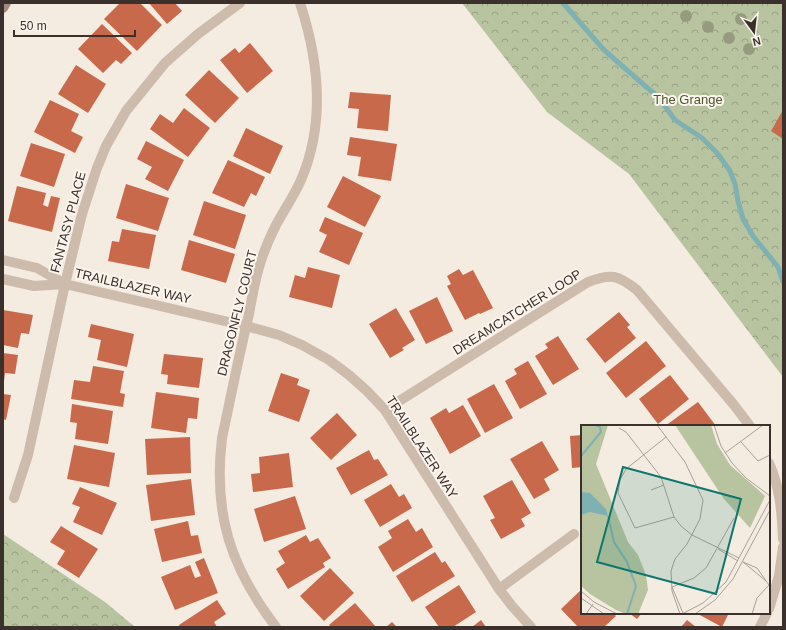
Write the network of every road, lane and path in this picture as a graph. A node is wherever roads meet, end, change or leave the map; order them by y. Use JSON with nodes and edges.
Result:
{"nodes":[{"id":1,"x":6,"y":3,"type":"edge"},
{"id":2,"x":240,"y":3,"type":"edge"},
{"id":3,"x":300,"y":3,"type":"edge"},
{"id":4,"x":3,"y":8,"type":"edge"},
{"id":5,"x":3,"y":260,"type":"edge"},
{"id":6,"x":3,"y":279,"type":"edge"},
{"id":7,"x":65,"y":284,"type":"junction"},
{"id":8,"x":246,"y":326,"type":"junction"},
{"id":9,"x":385,"y":410,"type":"junction"},
{"id":10,"x":749,"y":425,"type":"edge"},
{"id":11,"x":770,"y":466,"type":"edge"},
{"id":12,"x":14,"y":498,"type":"dead end"},
{"id":13,"x":574,"y":534,"type":"dead end"},
{"id":14,"x":783,"y":539,"type":"edge"},
{"id":15,"x":783,"y":546,"type":"edge"},
{"id":16,"x":499,"y":589,"type":"junction"},
{"id":17,"x":770,"y":606,"type":"edge"},
{"id":18,"x":766,"y":614,"type":"edge"},
{"id":19,"x":276,"y":627,"type":"edge"},
{"id":20,"x":531,"y":627,"type":"edge"},
{"id":21,"x":760,"y":627,"type":"edge"}],
"edges":[{"from":1,"to":4,"type":"main road"},
{"from":2,"to":7,"type":"street","name":"FANTASY PLACE"},
{"from":3,"to":8,"type":"street","name":"DRAGONFLY COURT"},
{"from":5,"to":7,"type":"street","name":"TRAILBLAZER WAY"},
{"from":6,"to":7,"type":"street","name":"TRAILBLAZER WAY"},
{"from":7,"to":8,"type":"street","name":"TRAILBLAZER WAY"},
{"from":7,"to":12,"type":"street","name":"FANTASY PLACE"},
{"from":8,"to":9,"type":"street","name":"TRAILBLAZER WAY"},
{"from":8,"to":19,"type":"street","name":"DRAGONFLY COURT"},
{"from":9,"to":10,"type":"street","name":"DREAMCATCHER LOOP"},
{"from":9,"to":16,"type":"street","name":"TRAILBLAZER WAY"},
{"from":11,"to":14,"type":"street"},
{"from":13,"to":16,"type":"street"},
{"from":15,"to":17,"type":"street"},
{"from":16,"to":20,"type":"street","name":"TRAILBLAZER WAY"},
{"from":18,"to":21,"type":"street"}]}
